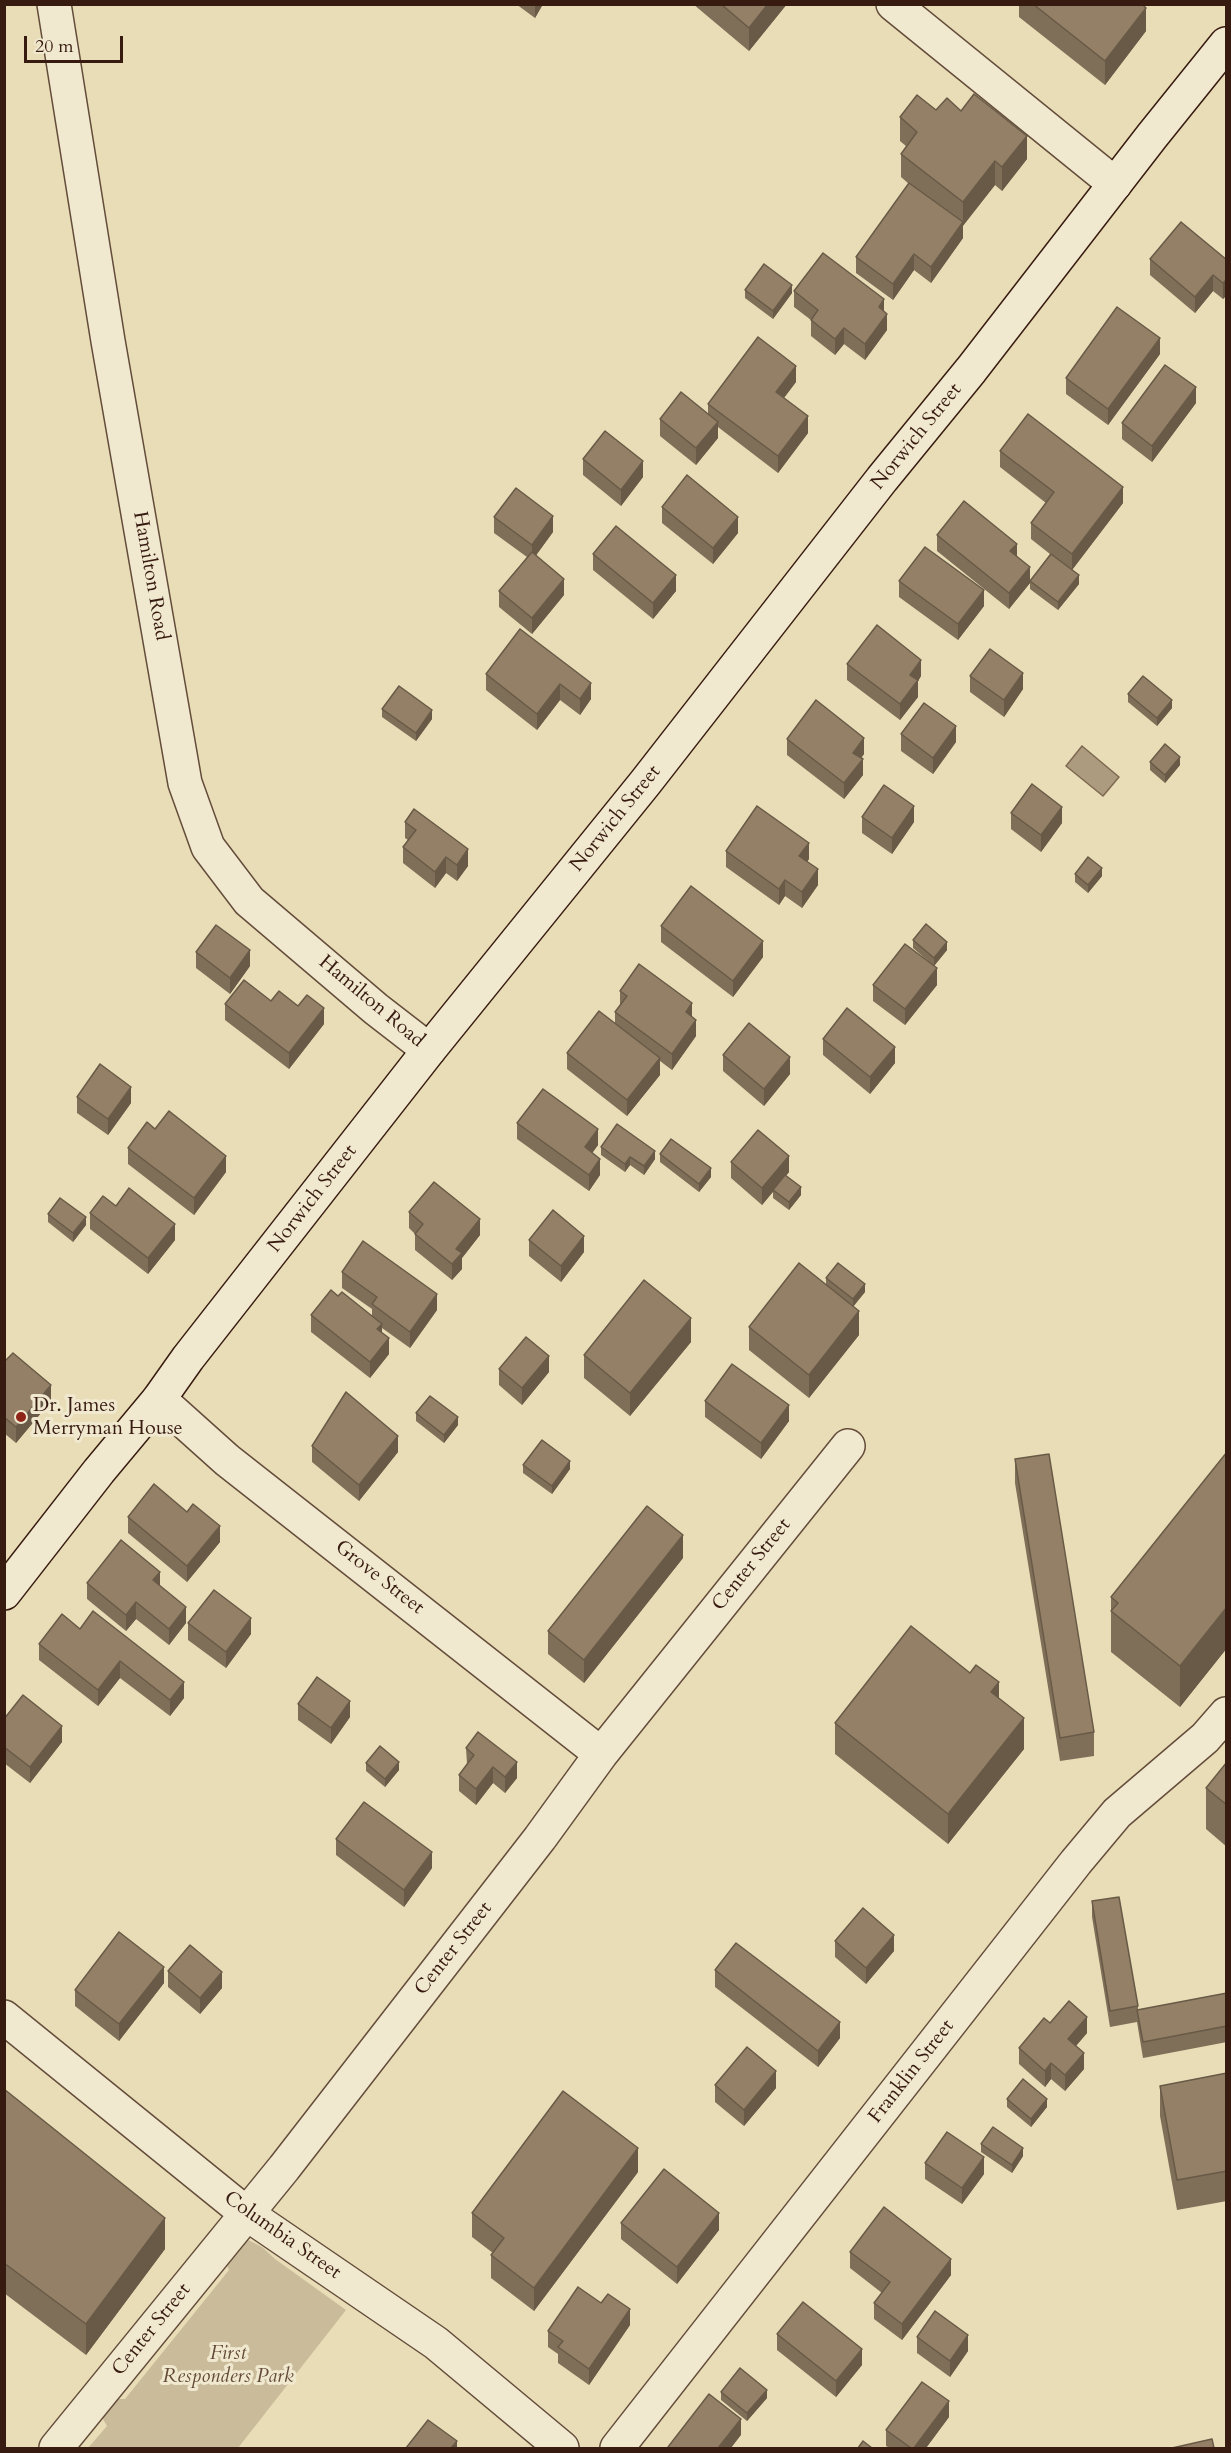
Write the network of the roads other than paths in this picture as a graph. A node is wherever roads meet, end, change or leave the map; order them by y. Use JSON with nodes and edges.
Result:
{"nodes":[{"id":1,"x":54,"y":4,"type":"edge"},
{"id":2,"x":893,"y":4,"type":"edge"},
{"id":3,"x":1227,"y":44,"type":"edge"},
{"id":4,"x":1115,"y":184,"type":"junction"},
{"id":5,"x":429,"y":1050,"type":"junction"},
{"id":6,"x":159,"y":1399,"type":"junction"},
{"id":7,"x":848,"y":1446,"type":"dead end"},
{"id":8,"x":4,"y":1593,"type":"edge"},
{"id":9,"x":1227,"y":1713,"type":"edge"},
{"id":10,"x":601,"y":1754,"type":"junction"},
{"id":11,"x":4,"y":2017,"type":"edge"},
{"id":12,"x":247,"y":2214,"type":"junction"},
{"id":13,"x":56,"y":2448,"type":"edge"},
{"id":14,"x":562,"y":2448,"type":"edge"},
{"id":15,"x":616,"y":2448,"type":"edge"}],
"edges":[{"from":1,"to":5,"type":"street","name":"Hamilton Road"},
{"from":2,"to":4,"type":"street"},
{"from":3,"to":4,"type":"street","name":"Norwich Street"},
{"from":4,"to":5,"type":"street","name":"Norwich Street"},
{"from":5,"to":6,"type":"street","name":"Norwich Street"},
{"from":6,"to":8,"type":"street","name":"Norwich Street"},
{"from":6,"to":10,"type":"street","name":"Grove Street"},
{"from":7,"to":10,"type":"street","name":"Center Street"},
{"from":9,"to":15,"type":"street","name":"Franklin Street"},
{"from":10,"to":12,"type":"street","name":"Center Street"},
{"from":11,"to":12,"type":"street","name":"Columbia Street"},
{"from":12,"to":13,"type":"street","name":"Center Street"},
{"from":12,"to":14,"type":"street","name":"Columbia Street"}]}
